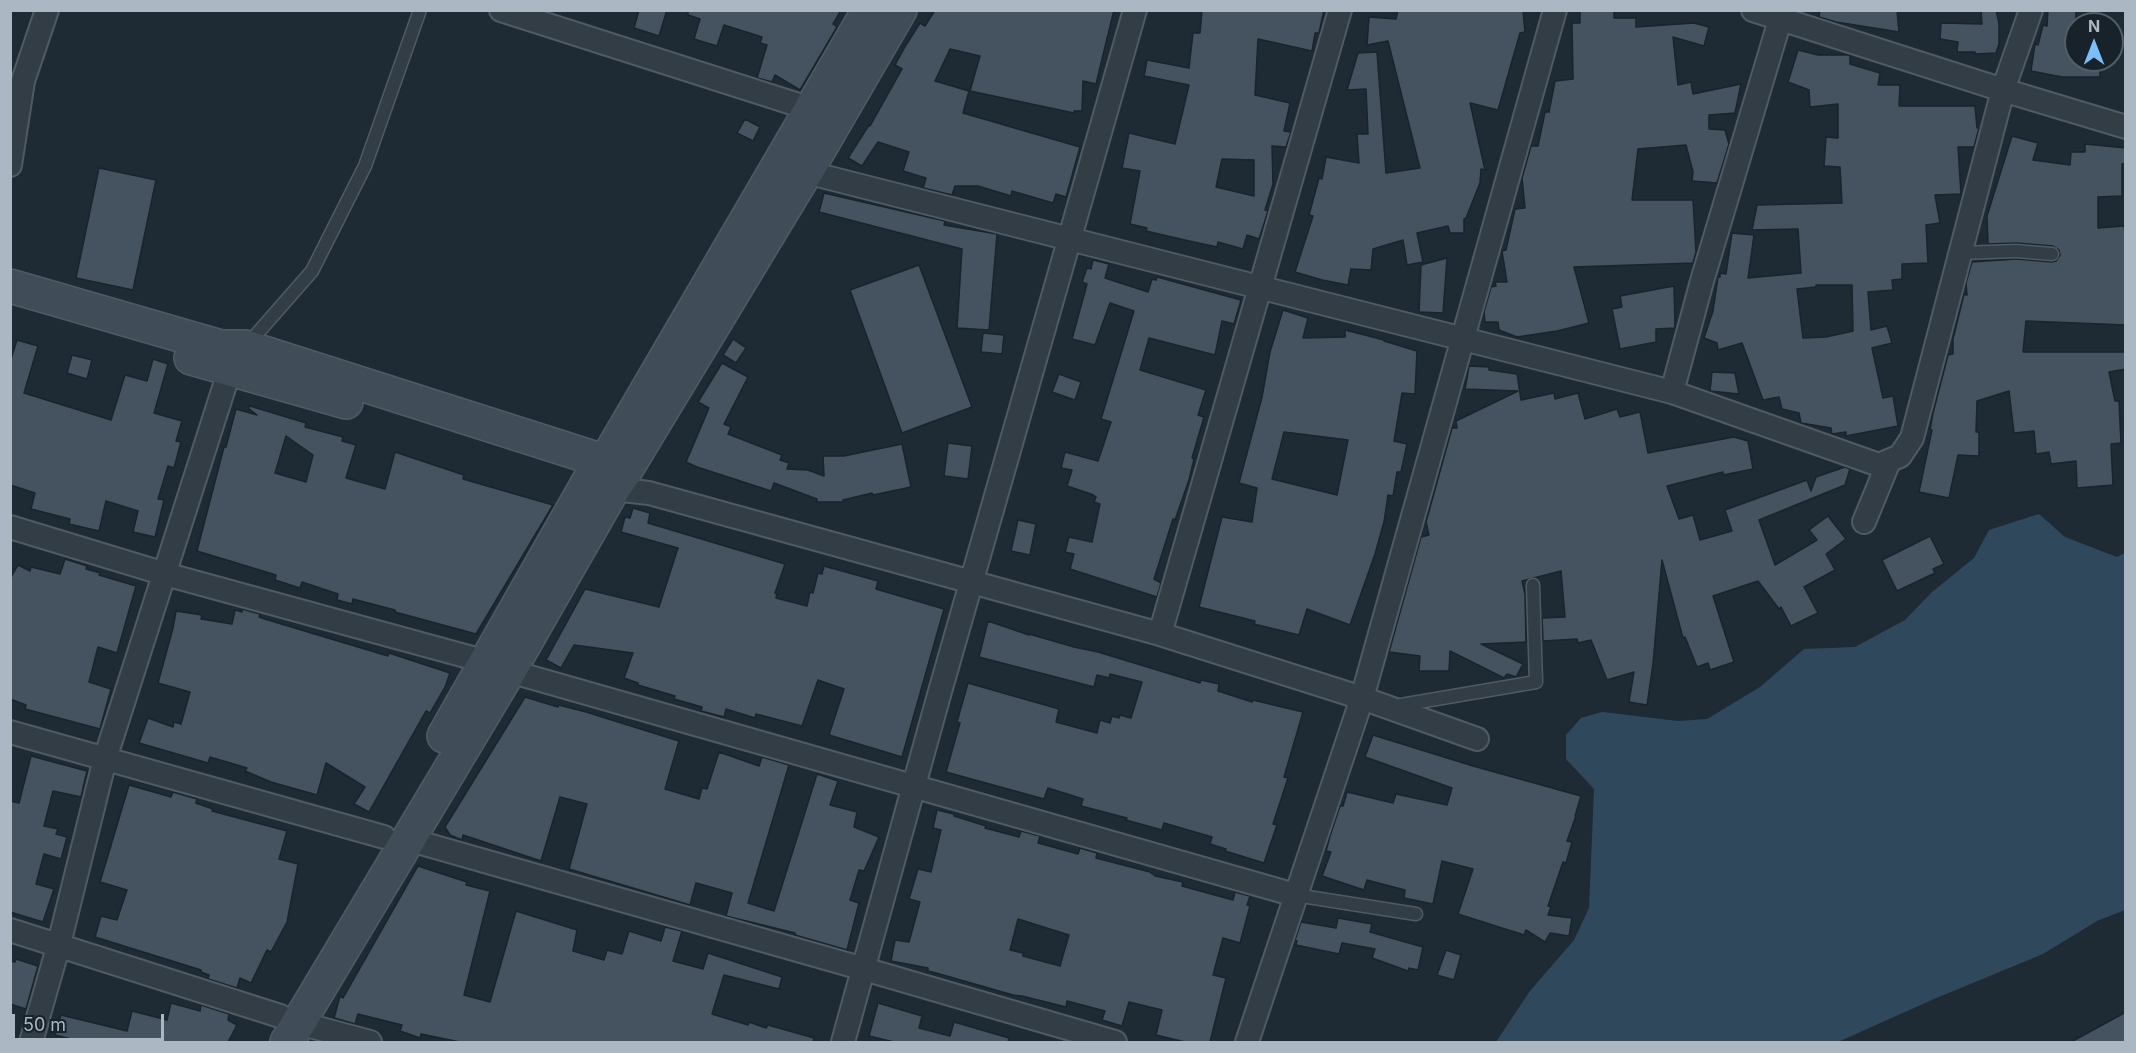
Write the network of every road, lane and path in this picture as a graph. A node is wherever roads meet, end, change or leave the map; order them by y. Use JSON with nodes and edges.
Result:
{"nodes":[{"id":1,"x":47,"y":10,"type":"edge"},
{"id":2,"x":420,"y":10,"type":"edge"},
{"id":3,"x":869,"y":10,"type":"edge"},
{"id":4,"x":900,"y":10,"type":"edge"},
{"id":5,"x":1135,"y":10,"type":"edge"},
{"id":6,"x":1340,"y":10,"type":"edge"},
{"id":7,"x":1555,"y":10,"type":"edge"},
{"id":8,"x":1753,"y":10,"type":"edge"},
{"id":9,"x":2031,"y":10,"type":"edge"},
{"id":10,"x":503,"y":11,"type":"edge"},
{"id":11,"x":1782,"y":14,"type":"edge"},
{"id":12,"x":17,"y":79,"type":"edge"},
{"id":13,"x":2003,"y":90,"type":"junction"},
{"id":14,"x":812,"y":109,"type":"junction"},
{"id":15,"x":2126,"y":127,"type":"edge"},
{"id":16,"x":10,"y":165,"type":"edge"},
{"id":17,"x":806,"y":172,"type":"junction"},
{"id":18,"x":1070,"y":239,"type":"junction"},
{"id":19,"x":1960,"y":253,"type":"junction"},
{"id":20,"x":2052,"y":254,"type":"dead end"},
{"id":21,"x":10,"y":286,"type":"edge"},
{"id":22,"x":1260,"y":287,"type":"junction"},
{"id":23,"x":10,"y":306,"type":"edge"},
{"id":24,"x":1463,"y":339,"type":"junction"},
{"id":25,"x":237,"y":358,"type":"junction"},
{"id":26,"x":1672,"y":392,"type":"junction"},
{"id":27,"x":1888,"y":461,"type":"junction"},
{"id":28,"x":617,"y":478,"type":"junction"},
{"id":29,"x":1864,"y":522,"type":"dead end"},
{"id":30,"x":10,"y":527,"type":"edge"},
{"id":31,"x":165,"y":574,"type":"junction"},
{"id":32,"x":972,"y":582,"type":"junction"},
{"id":33,"x":1533,"y":585,"type":"dead end"},
{"id":34,"x":1160,"y":634,"type":"junction"},
{"id":35,"x":498,"y":666,"type":"junction"},
{"id":36,"x":1362,"y":698,"type":"junction"},
{"id":37,"x":1388,"y":707,"type":"junction"},
{"id":38,"x":10,"y":732,"type":"edge"},
{"id":39,"x":1477,"y":739,"type":"dead end"},
{"id":40,"x":105,"y":759,"type":"junction"},
{"id":41,"x":913,"y":786,"type":"junction"},
{"id":42,"x":395,"y":838,"type":"junction"},
{"id":43,"x":1295,"y":895,"type":"junction"},
{"id":44,"x":1416,"y":914,"type":"dead end"},
{"id":45,"x":10,"y":930,"type":"edge"},
{"id":46,"x":59,"y":944,"type":"junction"},
{"id":47,"x":864,"y":969,"type":"junction"},
{"id":48,"x":282,"y":1031,"type":"edge"},
{"id":49,"x":31,"y":1042,"type":"edge"},
{"id":50,"x":370,"y":1042,"type":"edge"},
{"id":51,"x":843,"y":1042,"type":"edge"},
{"id":52,"x":1115,"y":1042,"type":"edge"},
{"id":53,"x":1247,"y":1042,"type":"edge"}],
"edges":[{"from":1,"to":12,"type":"street"},
{"from":2,"to":25,"type":"lane"},
{"from":3,"to":14,"type":"street"},
{"from":4,"to":17,"type":"street"},
{"from":5,"to":18,"type":"street"},
{"from":6,"to":22,"type":"street"},
{"from":7,"to":24,"type":"street"},
{"from":8,"to":11,"type":"street"},
{"from":9,"to":13,"type":"street"},
{"from":10,"to":14,"type":"street"},
{"from":11,"to":13,"type":"street"},
{"from":11,"to":26,"type":"street"},
{"from":12,"to":16,"type":"street"},
{"from":13,"to":15,"type":"street"},
{"from":13,"to":19,"type":"street"},
{"from":14,"to":28,"type":"street"},
{"from":17,"to":18,"type":"street"},
{"from":17,"to":28,"type":"street"},
{"from":18,"to":22,"type":"street"},
{"from":18,"to":32,"type":"street"},
{"from":19,"to":20,"type":"lane"},
{"from":19,"to":27,"type":"street"},
{"from":21,"to":25,"type":"street"},
{"from":22,"to":24,"type":"street"},
{"from":22,"to":34,"type":"street"},
{"from":23,"to":25,"type":"street"},
{"from":24,"to":26,"type":"street"},
{"from":24,"to":36,"type":"street"},
{"from":25,"to":28,"type":"street"},
{"from":25,"to":31,"type":"street"},
{"from":26,"to":27,"type":"street"},
{"from":27,"to":29,"type":"street"},
{"from":28,"to":32,"type":"street"},
{"from":28,"to":35,"type":"street"},
{"from":30,"to":31,"type":"street"},
{"from":31,"to":35,"type":"street"},
{"from":31,"to":40,"type":"street"},
{"from":32,"to":34,"type":"street"},
{"from":32,"to":41,"type":"street"},
{"from":33,"to":37,"type":"lane"},
{"from":34,"to":36,"type":"street"},
{"from":35,"to":41,"type":"street"},
{"from":35,"to":42,"type":"street"},
{"from":36,"to":37,"type":"street"},
{"from":36,"to":43,"type":"street"},
{"from":37,"to":39,"type":"street"},
{"from":38,"to":40,"type":"street"},
{"from":40,"to":42,"type":"street"},
{"from":40,"to":46,"type":"street"},
{"from":41,"to":43,"type":"street"},
{"from":41,"to":47,"type":"street"},
{"from":42,"to":47,"type":"street"},
{"from":42,"to":48,"type":"street"},
{"from":43,"to":44,"type":"lane"},
{"from":43,"to":53,"type":"street"},
{"from":45,"to":46,"type":"street"},
{"from":46,"to":48,"type":"street"},
{"from":46,"to":49,"type":"street"},
{"from":47,"to":51,"type":"street"},
{"from":47,"to":52,"type":"street"},
{"from":48,"to":50,"type":"street"}]}
